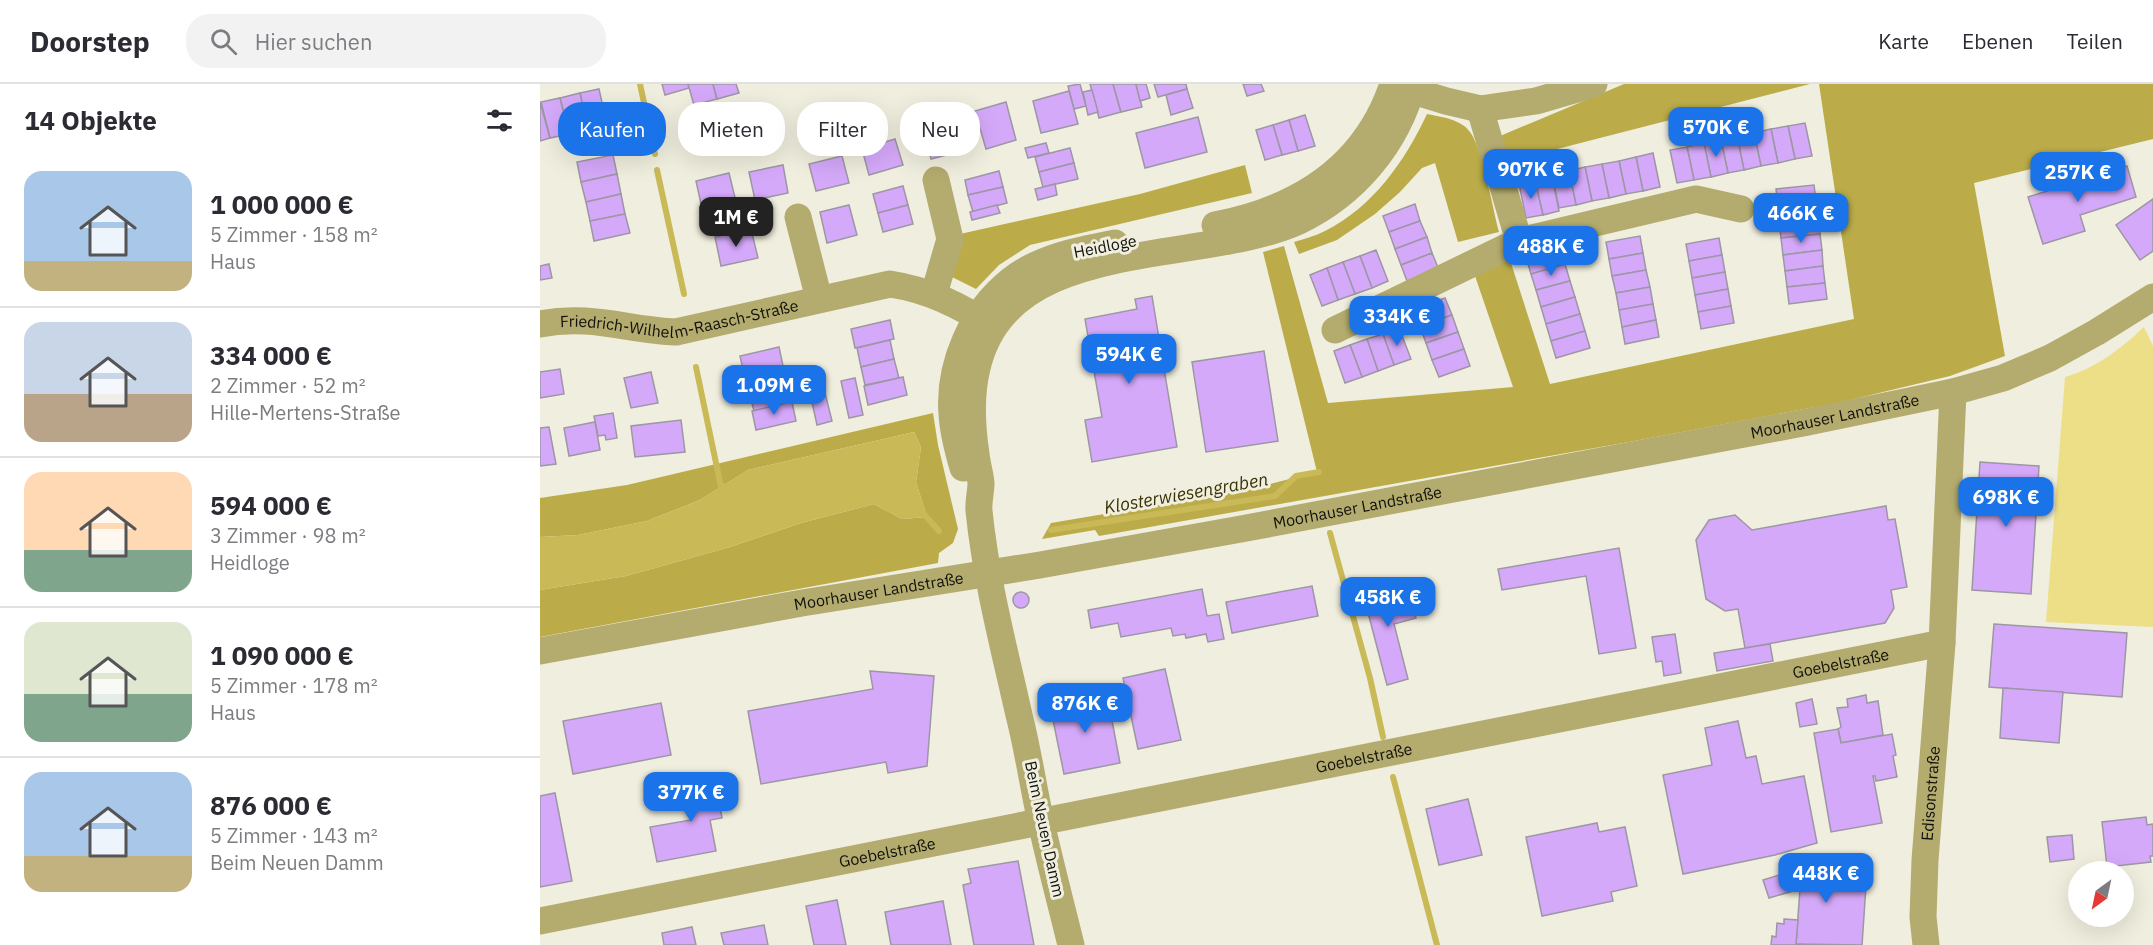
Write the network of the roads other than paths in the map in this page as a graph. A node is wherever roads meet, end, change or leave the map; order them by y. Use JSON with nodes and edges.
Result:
{"nodes":[{"id":1,"x":1594,"y":84,"type":"edge"},
{"id":2,"x":1402,"y":86,"type":"edge"},
{"id":3,"x":1480,"y":109,"type":"junction"},
{"id":4,"x":936,"y":180,"type":"dead end"},
{"id":5,"x":1741,"y":209,"type":"dead end"},
{"id":6,"x":798,"y":217,"type":"dead end"},
{"id":7,"x":1519,"y":241,"type":"junction"},
{"id":8,"x":934,"y":294,"type":"junction"},
{"id":9,"x":2153,"y":297,"type":"edge"},
{"id":10,"x":819,"y":298,"type":"junction"},
{"id":11,"x":986,"y":323,"type":"junction"},
{"id":12,"x":540,"y":324,"type":"edge"},
{"id":13,"x":1335,"y":330,"type":"dead end"},
{"id":14,"x":1953,"y":392,"type":"junction"},
{"id":15,"x":989,"y":573,"type":"junction"},
{"id":16,"x":1942,"y":643,"type":"junction"},
{"id":17,"x":540,"y":651,"type":"edge"},
{"id":18,"x":1041,"y":821,"type":"junction"},
{"id":19,"x":540,"y":921,"type":"edge"},
{"id":20,"x":1071,"y":945,"type":"edge"},
{"id":21,"x":1926,"y":945,"type":"edge"}],
"edges":[{"from":1,"to":3,"type":"street"},
{"from":2,"to":3,"type":"street"},
{"from":2,"to":11,"type":"street","name":"Heidloge"},
{"from":3,"to":7,"type":"street"},
{"from":4,"to":8,"type":"street"},
{"from":5,"to":7,"type":"street"},
{"from":6,"to":10,"type":"street","name":"Friedrich-Wilhelm-Raasch-Straße"},
{"from":7,"to":13,"type":"street"},
{"from":8,"to":10,"type":"street","name":"Friedrich-Wilhelm-Raasch-Straße"},
{"from":8,"to":11,"type":"street","name":"Friedrich-Wilhelm-Raasch-Straße"},
{"from":9,"to":14,"type":"street","name":"Moorhauser Landstraße"},
{"from":10,"to":12,"type":"street","name":"Friedrich-Wilhelm-Raasch-Straße"},
{"from":11,"to":15,"type":"street","name":"Heidloge"},
{"from":14,"to":15,"type":"street","name":"Moorhauser Landstraße"},
{"from":14,"to":16,"type":"street"},
{"from":15,"to":17,"type":"street","name":"Moorhauser Landstraße"},
{"from":15,"to":18,"type":"street","name":"Beim Neuen Damm"},
{"from":16,"to":18,"type":"street","name":"Goebelstraße"},
{"from":16,"to":21,"type":"street","name":"Edisonstraße"},
{"from":18,"to":19,"type":"street","name":"Goebelstraße"},
{"from":18,"to":20,"type":"street","name":"Beim Neuen Damm"}]}
